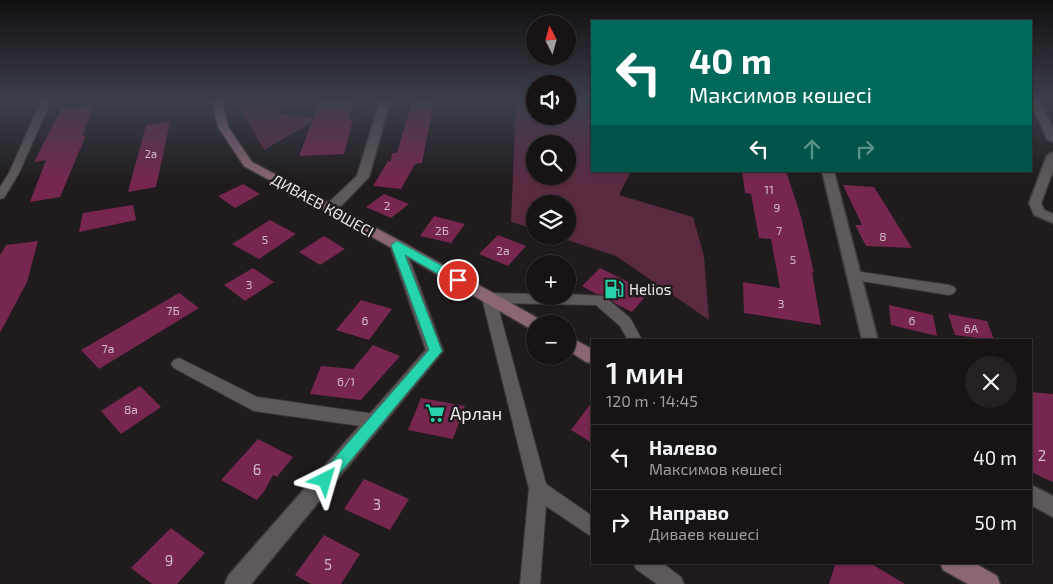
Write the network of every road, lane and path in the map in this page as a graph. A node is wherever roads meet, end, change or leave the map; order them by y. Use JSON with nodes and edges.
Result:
{"nodes":[{"id":1,"x":34,"y":128,"type":"edge"},
{"id":2,"x":224,"y":128,"type":"edge"},
{"id":3,"x":377,"y":128,"type":"edge"},
{"id":4,"x":1053,"y":155,"type":"edge"},
{"id":5,"x":828,"y":172,"type":"edge"},
{"id":6,"x":0,"y":196,"type":"edge"},
{"id":7,"x":330,"y":209,"type":"junction"},
{"id":8,"x":1053,"y":219,"type":"edge"},
{"id":9,"x":397,"y":245,"type":"junction"},
{"id":10,"x":854,"y":276,"type":"junction"},
{"id":11,"x":949,"y":290,"type":"dead end"},
{"id":12,"x":489,"y":298,"type":"junction"},
{"id":13,"x":526,"y":319,"type":"edge"},
{"id":14,"x":634,"y":339,"type":"edge"},
{"id":15,"x":870,"y":339,"type":"edge"},
{"id":16,"x":576,"y":347,"type":"edge"},
{"id":17,"x":591,"y":356,"type":"edge"},
{"id":18,"x":179,"y":364,"type":"dead end"},
{"id":19,"x":376,"y":421,"type":"junction"},
{"id":20,"x":538,"y":489,"type":"junction"},
{"id":21,"x":1032,"y":495,"type":"edge"},
{"id":22,"x":1053,"y":507,"type":"edge"},
{"id":23,"x":591,"y":526,"type":"edge"},
{"id":24,"x":646,"y":564,"type":"edge"},
{"id":25,"x":955,"y":564,"type":"edge"},
{"id":26,"x":236,"y":584,"type":"edge"},
{"id":27,"x":530,"y":584,"type":"edge"},
{"id":28,"x":674,"y":584,"type":"edge"},
{"id":29,"x":989,"y":584,"type":"edge"}],
"edges":[{"from":1,"to":6,"type":"lane"},
{"from":2,"to":7,"type":"street","name":"ДИВАЕВ КӨШЕСІ"},
{"from":3,"to":7,"type":"street"},
{"from":4,"to":8,"type":"street"},
{"from":5,"to":10,"type":"street"},
{"from":7,"to":9,"type":"street","name":"ДИВАЕВ КӨШЕСІ"},
{"from":9,"to":12,"type":"street","name":"ДИВАЕВ КӨШЕСІ"},
{"from":9,"to":19,"type":"street"},
{"from":10,"to":11,"type":"lane"},
{"from":10,"to":15,"type":"street"},
{"from":12,"to":13,"type":"street","name":"ДИВАЕВ КӨШЕСІ"},
{"from":12,"to":14,"type":"lane"},
{"from":12,"to":20,"type":"lane"},
{"from":16,"to":17,"type":"street"},
{"from":18,"to":19,"type":"lane"},
{"from":19,"to":26,"type":"street"},
{"from":20,"to":23,"type":"lane"},
{"from":20,"to":27,"type":"lane"},
{"from":21,"to":22,"type":"street"},
{"from":24,"to":28,"type":"lane"},
{"from":25,"to":29,"type":"street"}]}
